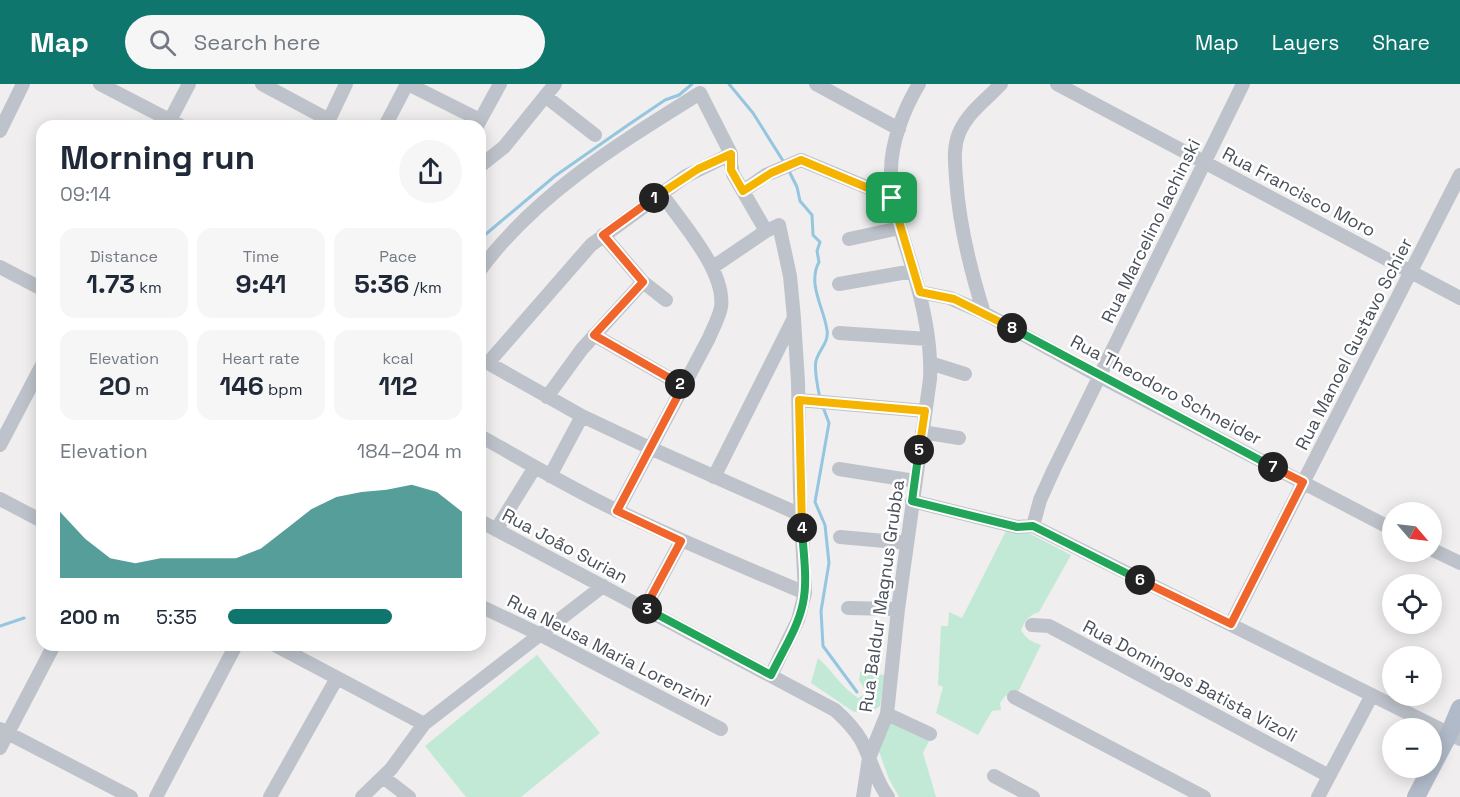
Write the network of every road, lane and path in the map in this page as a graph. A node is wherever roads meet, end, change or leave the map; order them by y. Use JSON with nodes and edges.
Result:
{"nodes":[{"id":1,"x":23,"y":84,"type":"edge"},
{"id":2,"x":100,"y":84,"type":"edge"},
{"id":3,"x":189,"y":84,"type":"edge"},
{"id":4,"x":262,"y":84,"type":"edge"},
{"id":5,"x":346,"y":84,"type":"edge"},
{"id":6,"x":408,"y":84,"type":"edge"},
{"id":7,"x":500,"y":84,"type":"edge"},
{"id":8,"x":555,"y":84,"type":"edge"},
{"id":9,"x":816,"y":84,"type":"edge"},
{"id":10,"x":919,"y":84,"type":"edge"},
{"id":11,"x":1001,"y":84,"type":"edge"},
{"id":12,"x":1057,"y":84,"type":"edge"},
{"id":13,"x":1244,"y":84,"type":"edge"},
{"id":14,"x":545,"y":96,"type":"junction"},
{"id":15,"x":165,"y":120,"type":"edge"},
{"id":16,"x":174,"y":120,"type":"edge"},
{"id":17,"x":322,"y":120,"type":"edge"},
{"id":18,"x":328,"y":120,"type":"edge"},
{"id":19,"x":388,"y":120,"type":"edge"},
{"id":20,"x":473,"y":120,"type":"edge"},
{"id":21,"x":480,"y":120,"type":"edge"},
{"id":22,"x":899,"y":129,"type":"junction"},
{"id":23,"x":0,"y":131,"type":"edge"},
{"id":24,"x":595,"y":135,"type":"dead end"},
{"id":25,"x":731,"y":154,"type":"junction"},
{"id":26,"x":486,"y":161,"type":"edge"},
{"id":27,"x":1205,"y":163,"type":"junction"},
{"id":28,"x":1460,"y":176,"type":"edge"},
{"id":29,"x":743,"y":191,"type":"junction"},
{"id":30,"x":661,"y":193,"type":"junction"},
{"id":31,"x":892,"y":198,"type":"junction"},
{"id":32,"x":900,"y":228,"type":"junction"},
{"id":33,"x":766,"y":231,"type":"junction"},
{"id":34,"x":603,"y":235,"type":"junction"},
{"id":35,"x":849,"y":239,"type":"dead end"},
{"id":36,"x":486,"y":262,"type":"edge"},
{"id":37,"x":0,"y":267,"type":"edge"},
{"id":38,"x":712,"y":267,"type":"junction"},
{"id":39,"x":913,"y":271,"type":"junction"},
{"id":40,"x":1411,"y":272,"type":"junction"},
{"id":41,"x":643,"y":282,"type":"junction"},
{"id":42,"x":839,"y":284,"type":"dead end"},
{"id":43,"x":36,"y":286,"type":"edge"},
{"id":44,"x":920,"y":292,"type":"junction"},
{"id":45,"x":1460,"y":298,"type":"edge"},
{"id":46,"x":666,"y":300,"type":"dead end"},
{"id":47,"x":984,"y":313,"type":"junction"},
{"id":48,"x":794,"y":318,"type":"junction"},
{"id":49,"x":839,"y":333,"type":"dead end"},
{"id":50,"x":594,"y":335,"type":"junction"},
{"id":51,"x":928,"y":339,"type":"junction"},
{"id":52,"x":930,"y":363,"type":"junction"},
{"id":53,"x":965,"y":374,"type":"dead end"},
{"id":54,"x":36,"y":376,"type":"edge"},
{"id":55,"x":1099,"y":376,"type":"junction"},
{"id":56,"x":683,"y":386,"type":"junction"},
{"id":57,"x":547,"y":397,"type":"junction"},
{"id":58,"x":799,"y":400,"type":"junction"},
{"id":59,"x":925,"y":411,"type":"junction"},
{"id":60,"x":582,"y":416,"type":"junction"},
{"id":61,"x":922,"y":432,"type":"junction"},
{"id":62,"x":959,"y":438,"type":"dead end"},
{"id":63,"x":486,"y":439,"type":"edge"},
{"id":64,"x":0,"y":445,"type":"edge"},
{"id":65,"x":650,"y":448,"type":"junction"},
{"id":66,"x":535,"y":467,"type":"junction"},
{"id":67,"x":839,"y":469,"type":"dead end"},
{"id":68,"x":550,"y":476,"type":"junction"},
{"id":69,"x":714,"y":477,"type":"junction"},
{"id":70,"x":915,"y":482,"type":"junction"},
{"id":71,"x":1303,"y":482,"type":"junction"},
{"id":72,"x":0,"y":499,"type":"edge"},
{"id":73,"x":912,"y":501,"type":"junction"},
{"id":74,"x":617,"y":511,"type":"junction"},
{"id":75,"x":801,"y":515,"type":"junction"},
{"id":76,"x":36,"y":518,"type":"edge"},
{"id":77,"x":486,"y":524,"type":"edge"},
{"id":78,"x":1382,"y":524,"type":"edge"},
{"id":79,"x":1033,"y":526,"type":"junction"},
{"id":80,"x":496,"y":530,"type":"junction"},
{"id":81,"x":840,"y":537,"type":"dead end"},
{"id":82,"x":681,"y":541,"type":"junction"},
{"id":83,"x":907,"y":543,"type":"junction"},
{"id":84,"x":1442,"y":554,"type":"edge"},
{"id":85,"x":1460,"y":563,"type":"edge"},
{"id":86,"x":603,"y":586,"type":"junction"},
{"id":87,"x":805,"y":593,"type":"junction"},
{"id":88,"x":645,"y":608,"type":"junction"},
{"id":89,"x":848,"y":608,"type":"dead end"},
{"id":90,"x":486,"y":609,"type":"edge"},
{"id":91,"x":898,"y":609,"type":"junction"},
{"id":92,"x":1231,"y":624,"type":"junction"},
{"id":93,"x":1032,"y":625,"type":"dead end"},
{"id":94,"x":541,"y":635,"type":"junction"},
{"id":95,"x":51,"y":651,"type":"edge"},
{"id":96,"x":233,"y":651,"type":"edge"},
{"id":97,"x":285,"y":651,"type":"edge"},
{"id":98,"x":771,"y":675,"type":"junction"},
{"id":99,"x":337,"y":678,"type":"junction"},
{"id":100,"x":1372,"y":695,"type":"junction"},
{"id":101,"x":1014,"y":697,"type":"dead end"},
{"id":102,"x":1460,"y":708,"type":"edge"},
{"id":103,"x":887,"y":714,"type":"junction"},
{"id":104,"x":424,"y":724,"type":"junction"},
{"id":105,"x":721,"y":729,"type":"dead end"},
{"id":106,"x":4,"y":731,"type":"edge"},
{"id":107,"x":930,"y":734,"type":"dead end"},
{"id":108,"x":1455,"y":737,"type":"edge"},
{"id":109,"x":0,"y":748,"type":"edge"},
{"id":110,"x":869,"y":758,"type":"junction"},
{"id":111,"x":994,"y":776,"type":"dead end"},
{"id":112,"x":1329,"y":776,"type":"junction"},
{"id":113,"x":383,"y":777,"type":"junction"},
{"id":114,"x":131,"y":797,"type":"edge"},
{"id":115,"x":156,"y":797,"type":"edge"},
{"id":116,"x":270,"y":797,"type":"edge"},
{"id":117,"x":362,"y":797,"type":"edge"},
{"id":118,"x":410,"y":797,"type":"edge"},
{"id":119,"x":863,"y":797,"type":"edge"},
{"id":120,"x":888,"y":797,"type":"edge"},
{"id":121,"x":1033,"y":797,"type":"edge"},
{"id":122,"x":1204,"y":797,"type":"edge"},
{"id":123,"x":1318,"y":797,"type":"edge"},
{"id":124,"x":1416,"y":797,"type":"edge"}],
"edges":[{"from":1,"to":23,"type":"street"},
{"from":2,"to":15,"type":"street"},
{"from":3,"to":16,"type":"street"},
{"from":4,"to":17,"type":"street"},
{"from":5,"to":18,"type":"street"},
{"from":6,"to":19,"type":"street"},
{"from":6,"to":20,"type":"street"},
{"from":7,"to":21,"type":"street"},
{"from":8,"to":14,"type":"street"},
{"from":9,"to":22,"type":"street"},
{"from":10,"to":22,"type":"street","name":"Rua Baldur Magnus Grubba"},
{"from":11,"to":47,"type":"street"},
{"from":12,"to":27,"type":"street","name":"Rua Francisco Moro"},
{"from":13,"to":27,"type":"street","name":"Rua Marcelino Iachinski"},
{"from":14,"to":24,"type":"street"},
{"from":14,"to":26,"type":"street"},
{"from":22,"to":31,"type":"street","name":"Rua Baldur Magnus Grubba"},
{"from":25,"to":29,"type":"street"},
{"from":25,"to":30,"type":"street"},
{"from":25,"to":36,"type":"street"},
{"from":27,"to":40,"type":"street","name":"Rua Francisco Moro"},
{"from":27,"to":55,"type":"street","name":"Rua Marcelino Iachinski"},
{"from":28,"to":40,"type":"street","name":"Rua Manoel Gustavo Schier"},
{"from":29,"to":31,"type":"street"},
{"from":29,"to":33,"type":"street"},
{"from":30,"to":34,"type":"street"},
{"from":30,"to":38,"type":"street"},
{"from":31,"to":32,"type":"street","name":"Rua Baldur Magnus Grubba"},
{"from":32,"to":35,"type":"street"},
{"from":32,"to":39,"type":"street","name":"Rua Baldur Magnus Grubba"},
{"from":33,"to":38,"type":"street"},
{"from":33,"to":48,"type":"street"},
{"from":34,"to":41,"type":"street"},
{"from":34,"to":57,"type":"street"},
{"from":37,"to":43,"type":"street"},
{"from":38,"to":56,"type":"street"},
{"from":39,"to":42,"type":"street"},
{"from":39,"to":44,"type":"street","name":"Rua Baldur Magnus Grubba"},
{"from":40,"to":45,"type":"street","name":"Rua Francisco Moro"},
{"from":40,"to":71,"type":"street","name":"Rua Manoel Gustavo Schier"},
{"from":41,"to":46,"type":"street"},
{"from":41,"to":50,"type":"street"},
{"from":44,"to":47,"type":"street","name":"Rua Theodoro Schneider"},
{"from":44,"to":51,"type":"street","name":"Rua Baldur Magnus Grubba"},
{"from":47,"to":55,"type":"street","name":"Rua Theodoro Schneider"},
{"from":48,"to":58,"type":"street"},
{"from":48,"to":69,"type":"street"},
{"from":49,"to":51,"type":"street"},
{"from":50,"to":56,"type":"street"},
{"from":50,"to":57,"type":"street"},
{"from":51,"to":52,"type":"street","name":"Rua Baldur Magnus Grubba"},
{"from":52,"to":53,"type":"street"},
{"from":52,"to":59,"type":"street","name":"Rua Baldur Magnus Grubba"},
{"from":54,"to":64,"type":"street"},
{"from":55,"to":71,"type":"street","name":"Rua Theodoro Schneider"},
{"from":55,"to":79,"type":"street","name":"Rua Marcelino Iachinski"},
{"from":56,"to":65,"type":"street"},
{"from":57,"to":60,"type":"street"},
{"from":58,"to":59,"type":"street"},
{"from":58,"to":75,"type":"street"},
{"from":59,"to":61,"type":"street","name":"Rua Baldur Magnus Grubba"},
{"from":60,"to":65,"type":"street"},
{"from":60,"to":68,"type":"street"},
{"from":61,"to":62,"type":"street"},
{"from":61,"to":70,"type":"street","name":"Rua Baldur Magnus Grubba"},
{"from":63,"to":66,"type":"street"},
{"from":65,"to":69,"type":"street"},
{"from":65,"to":74,"type":"street"},
{"from":66,"to":68,"type":"street"},
{"from":66,"to":80,"type":"street"},
{"from":67,"to":70,"type":"street"},
{"from":68,"to":74,"type":"street"},
{"from":69,"to":75,"type":"street"},
{"from":70,"to":73,"type":"street","name":"Rua Baldur Magnus Grubba"},
{"from":71,"to":78,"type":"street","name":"Rua Theodoro Schneider"},
{"from":71,"to":92,"type":"street","name":"Rua Manoel Gustavo Schier"},
{"from":72,"to":76,"type":"street"},
{"from":73,"to":79,"type":"street"},
{"from":73,"to":83,"type":"street","name":"Rua Baldur Magnus Grubba"},
{"from":74,"to":82,"type":"street"},
{"from":75,"to":87,"type":"street"},
{"from":77,"to":80,"type":"street","name":"Rua João Surian"},
{"from":79,"to":92,"type":"street"},
{"from":80,"to":86,"type":"street","name":"Rua João Surian"},
{"from":81,"to":83,"type":"street"},
{"from":82,"to":87,"type":"street"},
{"from":82,"to":88,"type":"street"},
{"from":83,"to":91,"type":"street","name":"Rua Baldur Magnus Grubba"},
{"from":84,"to":85,"type":"street"},
{"from":86,"to":88,"type":"street","name":"Rua João Surian"},
{"from":86,"to":94,"type":"street"},
{"from":87,"to":98,"type":"street"},
{"from":88,"to":98,"type":"street","name":"Rua João Surian"},
{"from":89,"to":91,"type":"street"},
{"from":90,"to":94,"type":"street","name":"Rua Neusa Maria Lorenzini"},
{"from":91,"to":103,"type":"street","name":"Rua Baldur Magnus Grubba"},
{"from":92,"to":100,"type":"street"},
{"from":93,"to":112,"type":"street","name":"Rua Domingos Batista Vizoli"},
{"from":94,"to":104,"type":"street"},
{"from":94,"to":105,"type":"street","name":"Rua Neusa Maria Lorenzini"},
{"from":95,"to":106,"type":"street"},
{"from":96,"to":115,"type":"street"},
{"from":97,"to":99,"type":"street"},
{"from":98,"to":110,"type":"street","name":"Rua João Surian"},
{"from":99,"to":104,"type":"street"},
{"from":99,"to":116,"type":"street"},
{"from":100,"to":108,"type":"street"},
{"from":100,"to":112,"type":"street"},
{"from":101,"to":122,"type":"street"},
{"from":102,"to":108,"type":"main road"},
{"from":103,"to":107,"type":"street"},
{"from":103,"to":110,"type":"street","name":"Rua Baldur Magnus Grubba"},
{"from":104,"to":113,"type":"street"},
{"from":106,"to":109,"type":"street"},
{"from":106,"to":114,"type":"street"},
{"from":108,"to":124,"type":"main road"},
{"from":110,"to":119,"type":"street","name":"Rua Baldur Magnus Grubba"},
{"from":110,"to":120,"type":"street","name":"Rua João Surian"},
{"from":111,"to":121,"type":"street"},
{"from":112,"to":123,"type":"street"},
{"from":113,"to":117,"type":"street"},
{"from":113,"to":118,"type":"street"}]}
